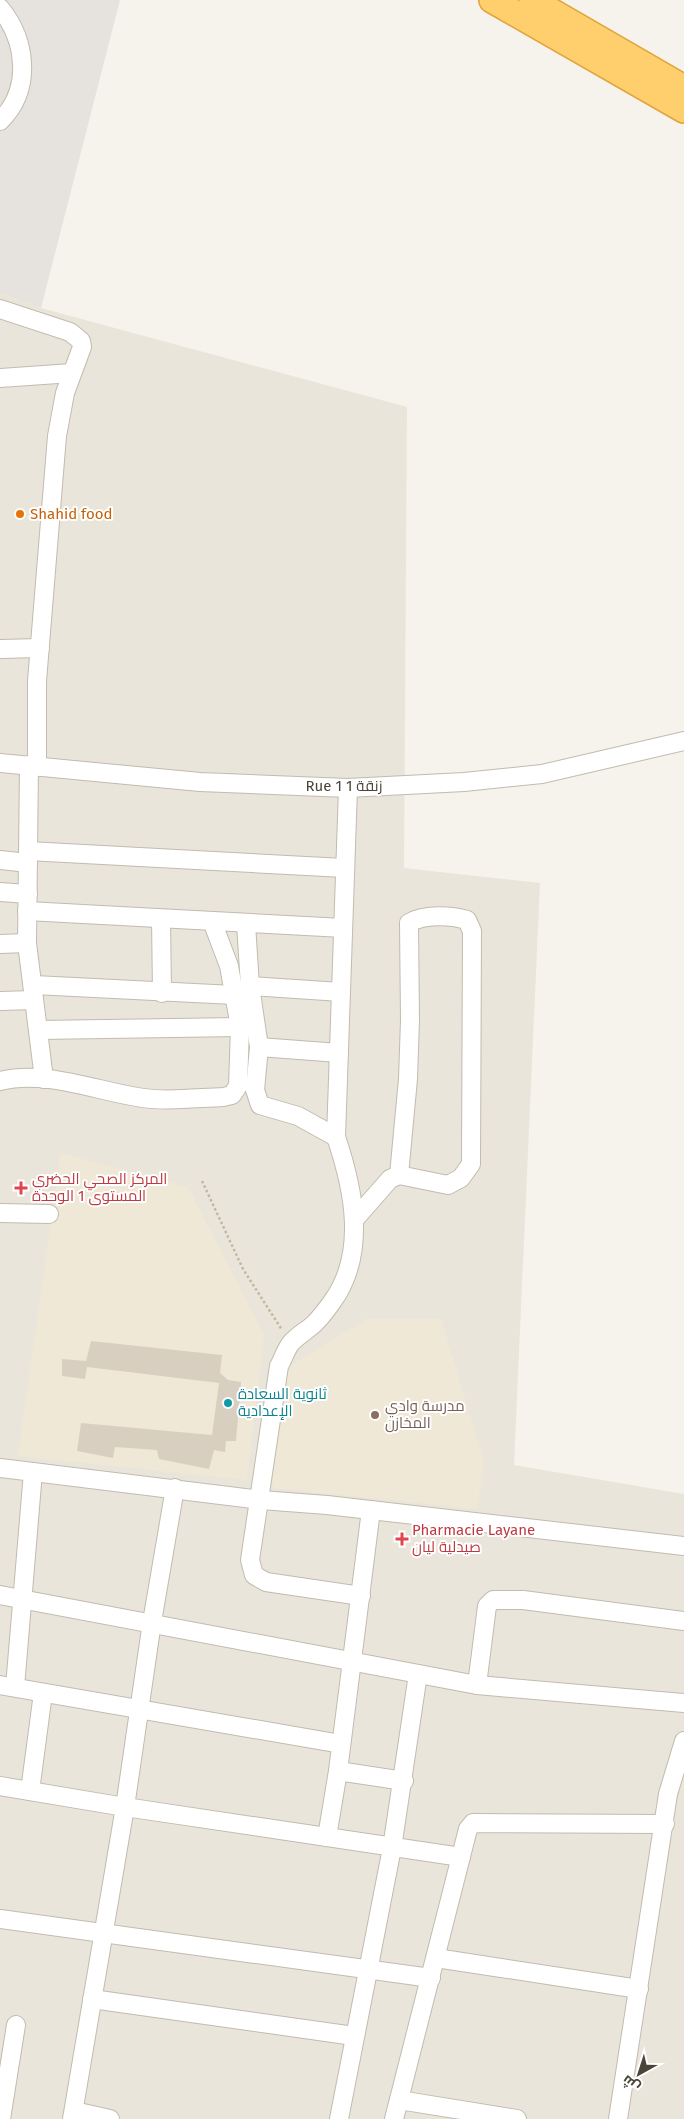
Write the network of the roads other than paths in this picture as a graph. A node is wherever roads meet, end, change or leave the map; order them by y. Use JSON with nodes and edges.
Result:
{"nodes":[{"id":1,"x":492,"y":0,"type":"edge"},
{"id":2,"x":532,"y":0,"type":"edge"},
{"id":3,"x":0,"y":8,"type":"edge"},
{"id":4,"x":684,"y":88,"type":"edge"},
{"id":5,"x":684,"y":110,"type":"edge"},
{"id":6,"x":0,"y":121,"type":"edge"},
{"id":7,"x":0,"y":309,"type":"edge"},
{"id":8,"x":72,"y":373,"type":"junction"},
{"id":9,"x":0,"y":378,"type":"edge"},
{"id":10,"x":40,"y":648,"type":"junction"},
{"id":11,"x":0,"y":649,"type":"edge"},
{"id":12,"x":684,"y":741,"type":"edge"},
{"id":13,"x":0,"y":763,"type":"edge"},
{"id":14,"x":34,"y":766,"type":"junction"},
{"id":15,"x":348,"y":788,"type":"junction"},
{"id":16,"x":28,"y":857,"type":"junction"},
{"id":17,"x":0,"y":860,"type":"edge"},
{"id":18,"x":344,"y":868,"type":"junction"},
{"id":19,"x":0,"y":892,"type":"edge"},
{"id":20,"x":28,"y":894,"type":"junction"},
{"id":21,"x":27,"y":911,"type":"junction"},
{"id":22,"x":161,"y":919,"type":"junction"},
{"id":23,"x":212,"y":921,"type":"junction"},
{"id":24,"x":246,"y":924,"type":"junction"},
{"id":25,"x":343,"y":928,"type":"junction"},
{"id":26,"x":27,"y":943,"type":"junction"},
{"id":27,"x":0,"y":944,"type":"edge"},
{"id":28,"x":250,"y":986,"type":"junction"},
{"id":29,"x":34,"y":992,"type":"junction"},
{"id":30,"x":342,"y":992,"type":"junction"},
{"id":31,"x":162,"y":993,"type":"junction"},
{"id":32,"x":234,"y":995,"type":"junction"},
{"id":33,"x":0,"y":1001,"type":"edge"},
{"id":34,"x":240,"y":1027,"type":"junction"},
{"id":35,"x":38,"y":1030,"type":"junction"},
{"id":36,"x":259,"y":1048,"type":"junction"},
{"id":37,"x":339,"y":1053,"type":"junction"},
{"id":38,"x":44,"y":1079,"type":"junction"},
{"id":39,"x":0,"y":1081,"type":"edge"},
{"id":40,"x":336,"y":1137,"type":"junction"},
{"id":41,"x":399,"y":1175,"type":"junction"},
{"id":42,"x":0,"y":1213,"type":"edge"},
{"id":43,"x":49,"y":1214,"type":"dead end"},
{"id":44,"x":354,"y":1220,"type":"junction"},
{"id":45,"x":0,"y":1468,"type":"edge"},
{"id":46,"x":33,"y":1472,"type":"junction"},
{"id":47,"x":175,"y":1488,"type":"junction"},
{"id":48,"x":261,"y":1500,"type":"junction"},
{"id":49,"x":371,"y":1510,"type":"junction"},
{"id":50,"x":684,"y":1546,"type":"edge"},
{"id":51,"x":0,"y":1595,"type":"edge"},
{"id":52,"x":361,"y":1596,"type":"junction"},
{"id":53,"x":24,"y":1599,"type":"junction"},
{"id":54,"x":152,"y":1622,"type":"junction"},
{"id":55,"x":684,"y":1622,"type":"edge"},
{"id":56,"x":353,"y":1661,"type":"junction"},
{"id":57,"x":418,"y":1674,"type":"junction"},
{"id":58,"x":477,"y":1685,"type":"junction"},
{"id":59,"x":8,"y":1686,"type":"edge"},
{"id":60,"x":43,"y":1693,"type":"junction"},
{"id":61,"x":684,"y":1704,"type":"edge"},
{"id":62,"x":139,"y":1710,"type":"junction"},
{"id":63,"x":684,"y":1741,"type":"edge"},
{"id":64,"x":341,"y":1744,"type":"junction"},
{"id":65,"x":338,"y":1771,"type":"junction"},
{"id":66,"x":404,"y":1781,"type":"junction"},
{"id":67,"x":0,"y":1786,"type":"edge"},
{"id":68,"x":30,"y":1791,"type":"junction"},
{"id":69,"x":125,"y":1807,"type":"junction"},
{"id":70,"x":665,"y":1824,"type":"junction"},
{"id":71,"x":327,"y":1837,"type":"junction"},
{"id":72,"x":392,"y":1848,"type":"junction"},
{"id":73,"x":461,"y":1858,"type":"junction"},
{"id":74,"x":0,"y":1919,"type":"edge"},
{"id":75,"x":103,"y":1933,"type":"junction"},
{"id":76,"x":436,"y":1958,"type":"junction"},
{"id":77,"x":369,"y":1968,"type":"junction"},
{"id":78,"x":432,"y":1978,"type":"junction"},
{"id":79,"x":639,"y":1989,"type":"junction"},
{"id":80,"x":92,"y":1999,"type":"junction"},
{"id":81,"x":16,"y":2025,"type":"dead end"},
{"id":82,"x":354,"y":2036,"type":"junction"},
{"id":83,"x":3,"y":2084,"type":"edge"},
{"id":84,"x":399,"y":2100,"type":"junction"},
{"id":85,"x":73,"y":2115,"type":"edge"},
{"id":86,"x":1,"y":2119,"type":"edge"},
{"id":87,"x":110,"y":2119,"type":"edge"},
{"id":88,"x":339,"y":2119,"type":"edge"},
{"id":89,"x":394,"y":2119,"type":"edge"},
{"id":90,"x":517,"y":2119,"type":"edge"},
{"id":91,"x":618,"y":2119,"type":"edge"}],
"edges":[{"from":1,"to":5,"type":"highway"},
{"from":2,"to":4,"type":"highway"},
{"from":3,"to":6,"type":"street"},
{"from":7,"to":8,"type":"street"},
{"from":8,"to":9,"type":"street"},
{"from":8,"to":10,"type":"street"},
{"from":10,"to":11,"type":"street"},
{"from":10,"to":14,"type":"street"},
{"from":12,"to":15,"type":"street","name":"Rue 1 زنقة 1"},
{"from":13,"to":14,"type":"street","name":"Rue 1 زنقة 1"},
{"from":14,"to":15,"type":"street","name":"Rue 1 زنقة 1"},
{"from":14,"to":16,"type":"street"},
{"from":15,"to":18,"type":"street"},
{"from":16,"to":17,"type":"street"},
{"from":16,"to":18,"type":"street"},
{"from":16,"to":20,"type":"street"},
{"from":18,"to":25,"type":"street"},
{"from":19,"to":20,"type":"street"},
{"from":20,"to":21,"type":"street"},
{"from":21,"to":22,"type":"street"},
{"from":21,"to":26,"type":"street"},
{"from":22,"to":23,"type":"street"},
{"from":22,"to":31,"type":"street"},
{"from":23,"to":24,"type":"street"},
{"from":23,"to":32,"type":"street"},
{"from":24,"to":25,"type":"street"},
{"from":24,"to":28,"type":"street"},
{"from":25,"to":30,"type":"street"},
{"from":26,"to":27,"type":"street"},
{"from":26,"to":29,"type":"street"},
{"from":28,"to":30,"type":"street"},
{"from":28,"to":36,"type":"street"},
{"from":29,"to":31,"type":"street"},
{"from":29,"to":33,"type":"street"},
{"from":29,"to":35,"type":"street"},
{"from":30,"to":37,"type":"street"},
{"from":31,"to":32,"type":"street"},
{"from":32,"to":34,"type":"street"},
{"from":34,"to":35,"type":"street"},
{"from":34,"to":38,"type":"street"},
{"from":35,"to":38,"type":"street"},
{"from":36,"to":37,"type":"street"},
{"from":36,"to":40,"type":"street"},
{"from":37,"to":40,"type":"street"},
{"from":38,"to":39,"type":"street"},
{"from":40,"to":44,"type":"street"},
{"from":41,"to":41,"type":"street"},
{"from":41,"to":44,"type":"street"},
{"from":42,"to":43,"type":"street"},
{"from":44,"to":48,"type":"street"},
{"from":45,"to":46,"type":"street"},
{"from":46,"to":47,"type":"street"},
{"from":46,"to":53,"type":"street"},
{"from":47,"to":48,"type":"street"},
{"from":47,"to":54,"type":"street"},
{"from":48,"to":49,"type":"street"},
{"from":48,"to":52,"type":"street"},
{"from":49,"to":50,"type":"street"},
{"from":49,"to":52,"type":"street"},
{"from":51,"to":53,"type":"street"},
{"from":52,"to":56,"type":"street"},
{"from":53,"to":54,"type":"street"},
{"from":53,"to":59,"type":"street"},
{"from":54,"to":56,"type":"street"},
{"from":54,"to":62,"type":"street"},
{"from":55,"to":58,"type":"street"},
{"from":56,"to":57,"type":"street"},
{"from":56,"to":64,"type":"street"},
{"from":57,"to":58,"type":"street"},
{"from":57,"to":66,"type":"street"},
{"from":58,"to":61,"type":"street"},
{"from":59,"to":60,"type":"street"},
{"from":60,"to":62,"type":"street"},
{"from":60,"to":68,"type":"street"},
{"from":62,"to":64,"type":"street"},
{"from":62,"to":69,"type":"street"},
{"from":63,"to":70,"type":"street"},
{"from":64,"to":65,"type":"street"},
{"from":65,"to":66,"type":"street"},
{"from":65,"to":71,"type":"street"},
{"from":66,"to":72,"type":"street"},
{"from":67,"to":68,"type":"street"},
{"from":68,"to":69,"type":"street"},
{"from":69,"to":71,"type":"street"},
{"from":69,"to":75,"type":"street"},
{"from":70,"to":73,"type":"street"},
{"from":70,"to":79,"type":"street"},
{"from":71,"to":72,"type":"street"},
{"from":72,"to":73,"type":"street"},
{"from":72,"to":77,"type":"street"},
{"from":73,"to":76,"type":"street"},
{"from":74,"to":75,"type":"street"},
{"from":75,"to":77,"type":"street"},
{"from":75,"to":80,"type":"street"},
{"from":76,"to":78,"type":"street"},
{"from":76,"to":79,"type":"street"},
{"from":77,"to":78,"type":"street"},
{"from":77,"to":82,"type":"street"},
{"from":78,"to":84,"type":"street"},
{"from":79,"to":91,"type":"street"},
{"from":80,"to":82,"type":"street"},
{"from":80,"to":85,"type":"street"},
{"from":81,"to":83,"type":"street"},
{"from":82,"to":88,"type":"street"},
{"from":83,"to":86,"type":"street"},
{"from":84,"to":89,"type":"street"},
{"from":84,"to":90,"type":"street"},
{"from":85,"to":87,"type":"street"}]}
